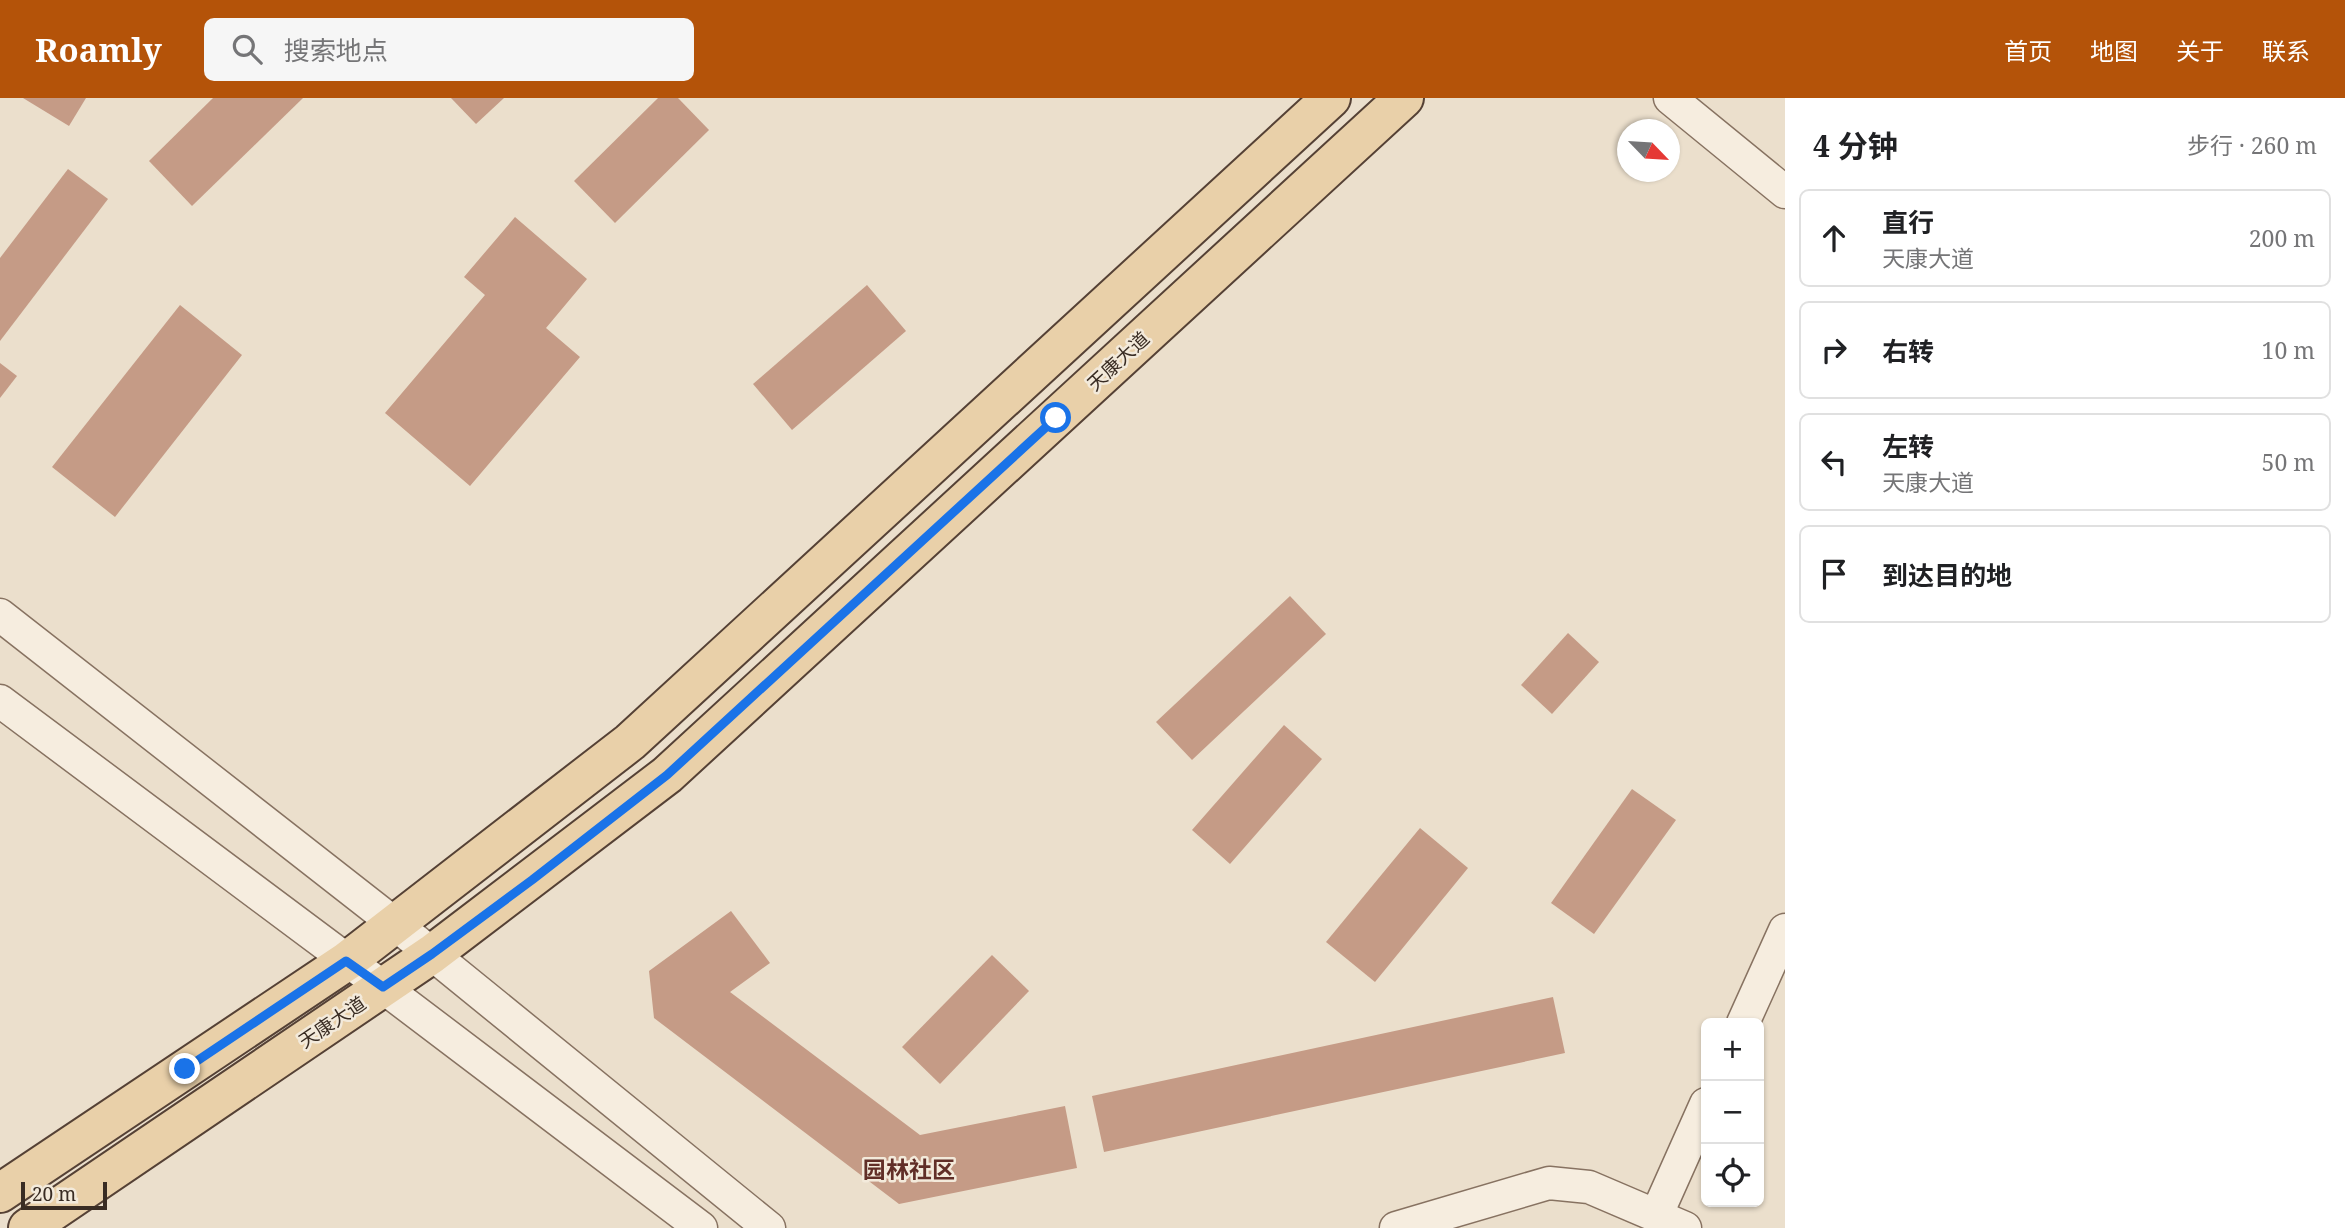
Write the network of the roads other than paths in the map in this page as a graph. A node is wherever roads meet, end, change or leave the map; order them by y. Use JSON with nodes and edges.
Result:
{"nodes":[{"id":1,"x":1331,"y":98,"type":"edge"},
{"id":2,"x":1405,"y":98,"type":"edge"},
{"id":3,"x":1670,"y":98,"type":"edge"},
{"id":4,"x":1785,"y":192,"type":"edge"},
{"id":5,"x":0,"y":615,"type":"edge"},
{"id":6,"x":0,"y":701,"type":"edge"},
{"id":7,"x":395,"y":924,"type":"junction"},
{"id":8,"x":1785,"y":930,"type":"edge"},
{"id":9,"x":432,"y":954,"type":"junction"},
{"id":10,"x":346,"y":961,"type":"junction"},
{"id":11,"x":383,"y":987,"type":"junction"},
{"id":12,"x":1745,"y":1018,"type":"edge"},
{"id":13,"x":1701,"y":1115,"type":"edge"},
{"id":14,"x":0,"y":1193,"type":"edge"},
{"id":15,"x":1656,"y":1216,"type":"junction"},
{"id":16,"x":28,"y":1228,"type":"edge"},
{"id":17,"x":701,"y":1228,"type":"edge"},
{"id":18,"x":769,"y":1228,"type":"edge"},
{"id":19,"x":1396,"y":1228,"type":"edge"},
{"id":20,"x":1685,"y":1228,"type":"edge"}],
"edges":[{"from":1,"to":7,"type":"main road"},
{"from":2,"to":9,"type":"main road","name":"天康大道"},
{"from":3,"to":4,"type":"street"},
{"from":5,"to":7,"type":"street"},
{"from":6,"to":10,"type":"street"},
{"from":7,"to":9,"type":"street"},
{"from":7,"to":10,"type":"main road"},
{"from":8,"to":12,"type":"street"},
{"from":9,"to":11,"type":"main road","name":"天康大道"},
{"from":9,"to":18,"type":"street"},
{"from":10,"to":11,"type":"street"},
{"from":10,"to":14,"type":"main road"},
{"from":11,"to":16,"type":"main road","name":"天康大道"},
{"from":11,"to":17,"type":"street"},
{"from":13,"to":15,"type":"street"},
{"from":15,"to":19,"type":"street"},
{"from":15,"to":20,"type":"street"}]}
